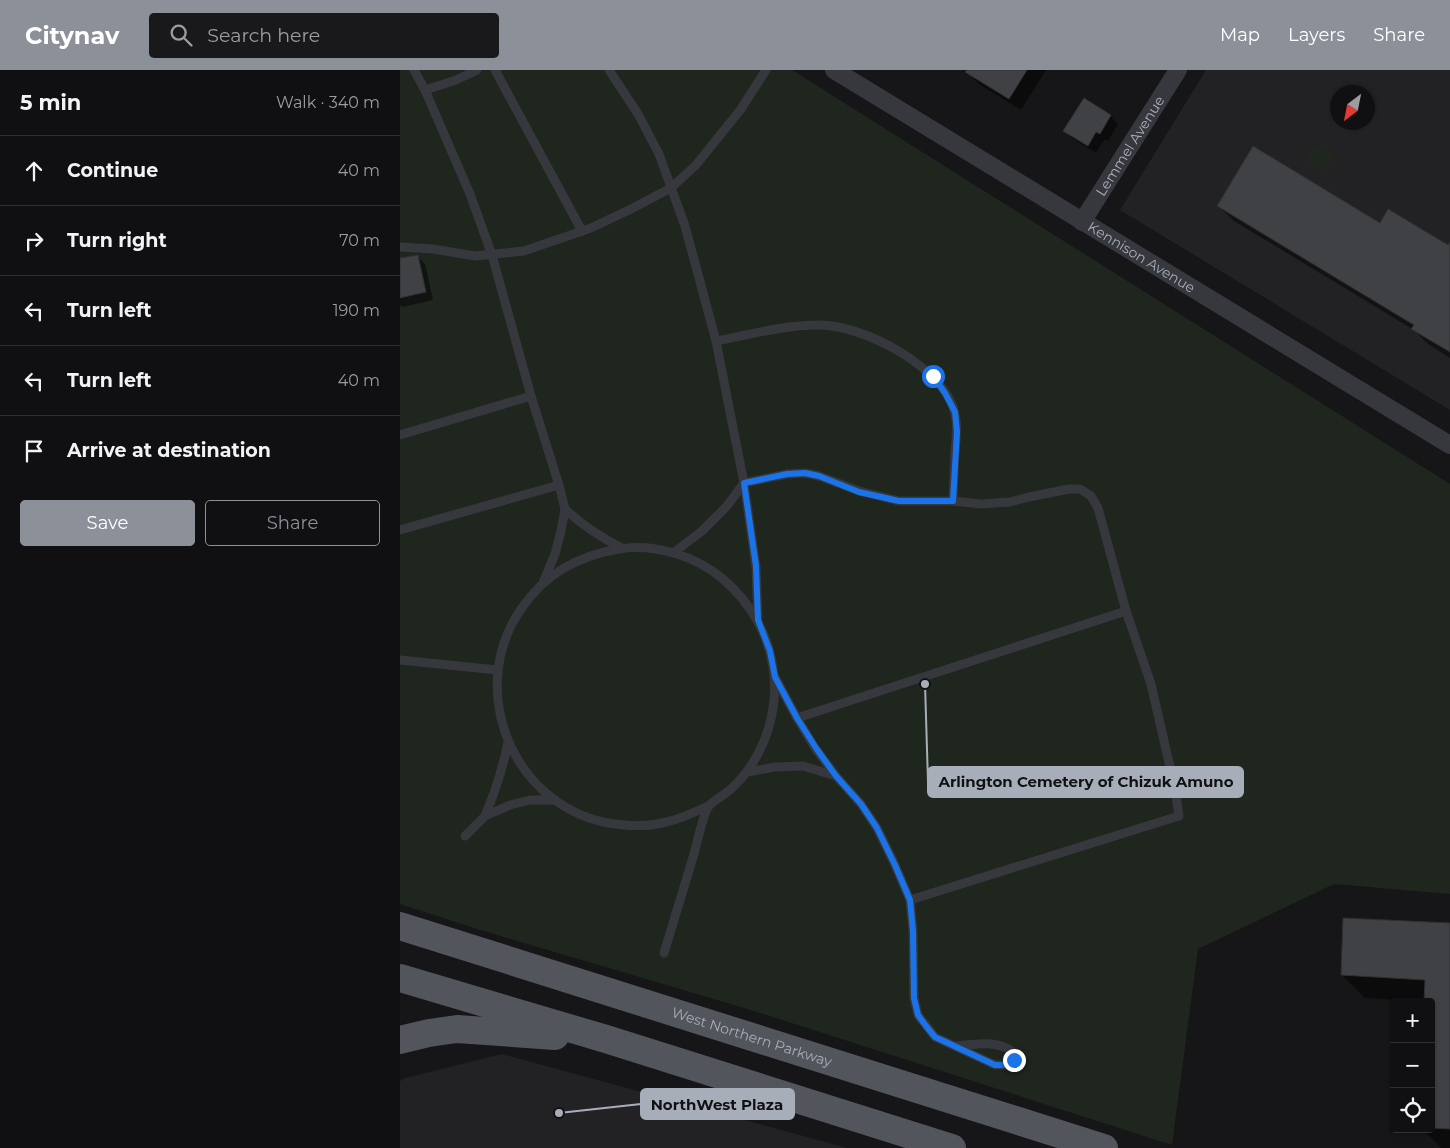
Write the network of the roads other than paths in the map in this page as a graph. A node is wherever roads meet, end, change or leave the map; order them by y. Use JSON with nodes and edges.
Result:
{"nodes":[{"id":1,"x":414,"y":70,"type":"edge"},
{"id":2,"x":477,"y":70,"type":"edge"},
{"id":3,"x":495,"y":70,"type":"edge"},
{"id":4,"x":609,"y":70,"type":"edge"},
{"id":5,"x":766,"y":70,"type":"edge"},
{"id":6,"x":834,"y":70,"type":"edge"},
{"id":7,"x":1178,"y":70,"type":"edge"},
{"id":8,"x":425,"y":90,"type":"junction"},
{"id":9,"x":671,"y":188,"type":"junction"},
{"id":10,"x":1082,"y":222,"type":"junction"},
{"id":11,"x":582,"y":231,"type":"junction"},
{"id":12,"x":400,"y":246,"type":"edge"},
{"id":13,"x":492,"y":256,"type":"junction"},
{"id":14,"x":716,"y":341,"type":"junction"},
{"id":15,"x":532,"y":396,"type":"junction"},
{"id":16,"x":400,"y":435,"type":"edge"},
{"id":17,"x":1450,"y":445,"type":"edge"},
{"id":18,"x":744,"y":483,"type":"junction"},
{"id":19,"x":559,"y":486,"type":"junction"},
{"id":20,"x":953,"y":501,"type":"junction"},
{"id":21,"x":564,"y":509,"type":"junction"},
{"id":22,"x":400,"y":530,"type":"edge"},
{"id":23,"x":622,"y":548,"type":"junction"},
{"id":24,"x":672,"y":552,"type":"junction"},
{"id":25,"x":543,"y":583,"type":"junction"},
{"id":26,"x":1126,"y":611,"type":"junction"},
{"id":27,"x":758,"y":620,"type":"junction"},
{"id":28,"x":400,"y":660,"type":"edge"},
{"id":29,"x":497,"y":670,"type":"junction"},
{"id":30,"x":775,"y":677,"type":"junction"},
{"id":31,"x":797,"y":718,"type":"junction"},
{"id":32,"x":508,"y":742,"type":"junction"},
{"id":33,"x":747,"y":772,"type":"junction"},
{"id":34,"x":836,"y":776,"type":"junction"},
{"id":35,"x":555,"y":800,"type":"junction"},
{"id":36,"x":708,"y":806,"type":"junction"},
{"id":37,"x":485,"y":816,"type":"junction"},
{"id":38,"x":466,"y":836,"type":"dead end"},
{"id":39,"x":910,"y":900,"type":"junction"},
{"id":40,"x":400,"y":926,"type":"edge"},
{"id":41,"x":664,"y":953,"type":"dead end"},
{"id":42,"x":400,"y":978,"type":"edge"},
{"id":43,"x":606,"y":1039,"type":"junction"},
{"id":44,"x":400,"y":1040,"type":"edge"},
{"id":45,"x":956,"y":1046,"type":"junction"},
{"id":46,"x":952,"y":1148,"type":"edge"},
{"id":47,"x":1104,"y":1148,"type":"edge"}],
"edges":[{"from":1,"to":8,"type":"lane"},
{"from":2,"to":8,"type":"lane"},
{"from":3,"to":11,"type":"lane"},
{"from":4,"to":9,"type":"lane"},
{"from":5,"to":9,"type":"lane"},
{"from":6,"to":10,"type":"street","name":"Kennison Avenue"},
{"from":7,"to":10,"type":"street","name":"Lemmel Avenue"},
{"from":8,"to":13,"type":"lane"},
{"from":9,"to":11,"type":"lane"},
{"from":9,"to":14,"type":"lane"},
{"from":10,"to":17,"type":"street","name":"Kennison Avenue"},
{"from":11,"to":13,"type":"lane"},
{"from":12,"to":13,"type":"lane"},
{"from":13,"to":15,"type":"lane"},
{"from":14,"to":18,"type":"lane"},
{"from":14,"to":20,"type":"lane"},
{"from":15,"to":16,"type":"lane"},
{"from":15,"to":19,"type":"lane"},
{"from":18,"to":20,"type":"lane"},
{"from":18,"to":24,"type":"lane"},
{"from":18,"to":27,"type":"lane"},
{"from":19,"to":21,"type":"lane"},
{"from":19,"to":22,"type":"lane"},
{"from":20,"to":26,"type":"lane"},
{"from":21,"to":23,"type":"lane"},
{"from":21,"to":25,"type":"lane"},
{"from":23,"to":24,"type":"lane"},
{"from":23,"to":25,"type":"lane"},
{"from":24,"to":27,"type":"lane"},
{"from":25,"to":29,"type":"lane"},
{"from":26,"to":31,"type":"lane"},
{"from":26,"to":39,"type":"lane"},
{"from":27,"to":30,"type":"lane"},
{"from":28,"to":29,"type":"lane"},
{"from":29,"to":32,"type":"lane"},
{"from":30,"to":31,"type":"lane"},
{"from":30,"to":33,"type":"lane"},
{"from":31,"to":34,"type":"lane"},
{"from":32,"to":35,"type":"lane"},
{"from":32,"to":37,"type":"lane"},
{"from":33,"to":34,"type":"lane"},
{"from":33,"to":36,"type":"lane"},
{"from":34,"to":39,"type":"lane"},
{"from":35,"to":36,"type":"lane"},
{"from":35,"to":37,"type":"lane"},
{"from":36,"to":41,"type":"lane"},
{"from":37,"to":38,"type":"lane"},
{"from":39,"to":45,"type":"lane"},
{"from":40,"to":47,"type":"main road","name":"West Northern Parkway"},
{"from":42,"to":43,"type":"main road"},
{"from":43,"to":44,"type":"main road"},
{"from":43,"to":46,"type":"main road"},
{"from":45,"to":45,"type":"lane"}]}
